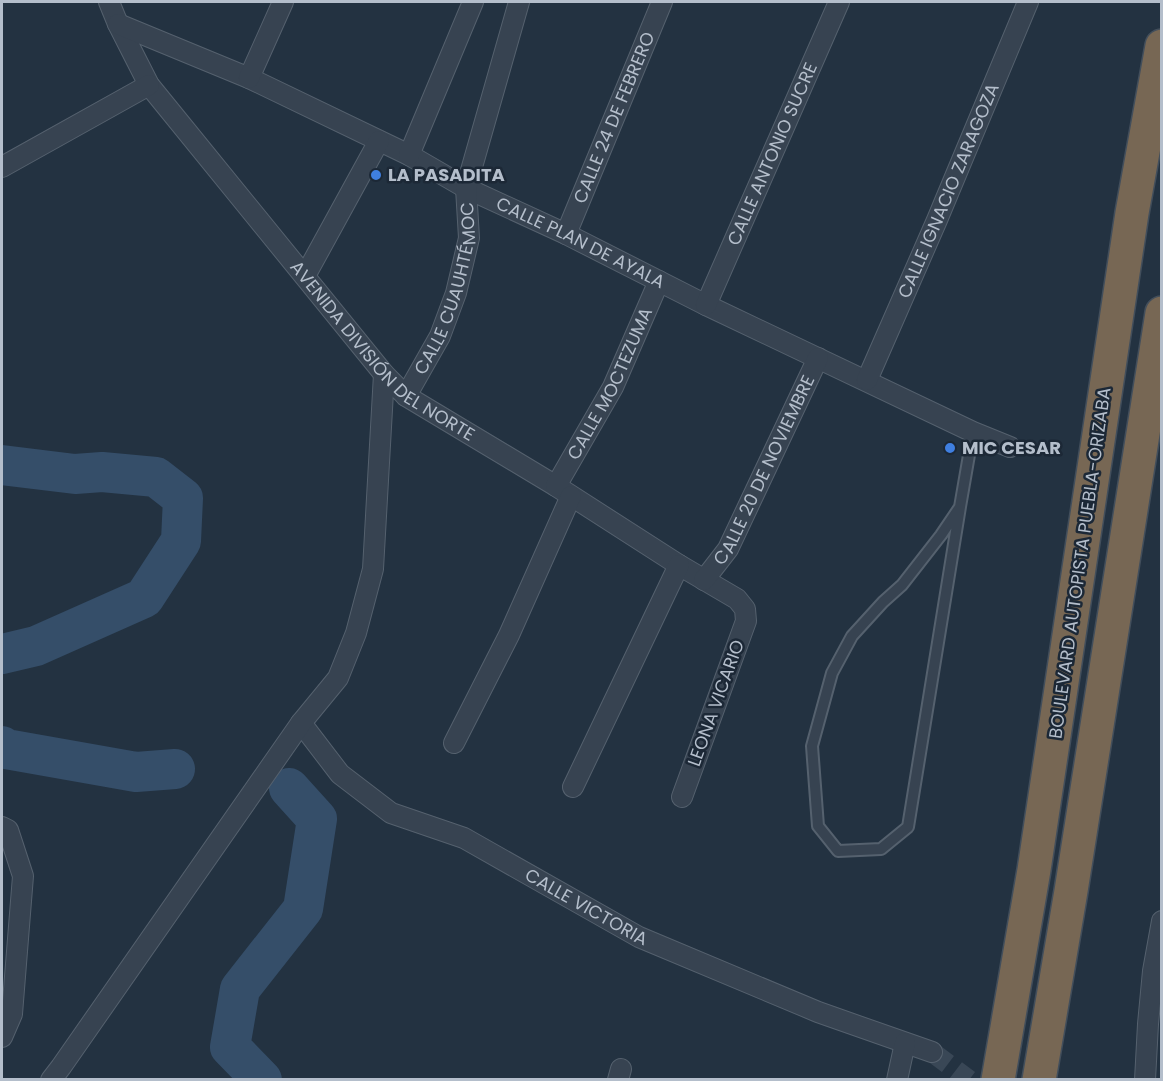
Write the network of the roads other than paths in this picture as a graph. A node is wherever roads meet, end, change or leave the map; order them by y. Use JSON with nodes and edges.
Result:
{"nodes":[{"id":1,"x":109,"y":2,"type":"edge"},
{"id":2,"x":283,"y":2,"type":"edge"},
{"id":3,"x":473,"y":2,"type":"edge"},
{"id":4,"x":519,"y":2,"type":"edge"},
{"id":5,"x":662,"y":2,"type":"edge"},
{"id":6,"x":839,"y":2,"type":"edge"},
{"id":7,"x":1028,"y":2,"type":"edge"},
{"id":8,"x":118,"y":24,"type":"junction"},
{"id":9,"x":1161,"y":46,"type":"edge"},
{"id":10,"x":249,"y":78,"type":"junction"},
{"id":11,"x":149,"y":85,"type":"junction"},
{"id":12,"x":379,"y":141,"type":"junction"},
{"id":13,"x":410,"y":155,"type":"junction"},
{"id":14,"x":2,"y":167,"type":"edge"},
{"id":15,"x":466,"y":188,"type":"junction"},
{"id":16,"x":566,"y":234,"type":"junction"},
{"id":17,"x":305,"y":276,"type":"junction"},
{"id":18,"x":659,"y":281,"type":"junction"},
{"id":19,"x":706,"y":305,"type":"junction"},
{"id":20,"x":1161,"y":313,"type":"edge"},
{"id":21,"x":818,"y":358,"type":"junction"},
{"id":22,"x":384,"y":374,"type":"junction"},
{"id":23,"x":867,"y":380,"type":"junction"},
{"id":24,"x":406,"y":396,"type":"junction"},
{"id":25,"x":974,"y":432,"type":"junction"},
{"id":26,"x":1010,"y":447,"type":"dead end"},
{"id":27,"x":564,"y":491,"type":"junction"},
{"id":28,"x":960,"y":507,"type":"junction"},
{"id":29,"x":679,"y":565,"type":"junction"},
{"id":30,"x":704,"y":580,"type":"junction"},
{"id":31,"x":745,"y":609,"type":"joint"},
{"id":32,"x":301,"y":723,"type":"junction"},
{"id":33,"x":454,"y":743,"type":"dead end"},
{"id":34,"x":573,"y":787,"type":"dead end"},
{"id":35,"x":682,"y":796,"type":"dead end"},
{"id":36,"x":2,"y":826,"type":"edge"},
{"id":37,"x":1161,"y":921,"type":"edge"},
{"id":38,"x":2,"y":1037,"type":"edge"},
{"id":39,"x":905,"y":1043,"type":"junction"},
{"id":40,"x":932,"y":1052,"type":"tunnel mouth"},
{"id":41,"x":51,"y":1080,"type":"edge"},
{"id":42,"x":897,"y":1080,"type":"edge"},
{"id":43,"x":998,"y":1080,"type":"edge"},
{"id":44,"x":1039,"y":1080,"type":"edge"},
{"id":45,"x":1145,"y":1080,"type":"edge"}],
"edges":[{"from":1,"to":8,"type":"street","name":"AVENIDA DIVISIÓN DEL NORTE"},
{"from":2,"to":10,"type":"street"},
{"from":3,"to":13,"type":"street"},
{"from":4,"to":15,"type":"street","name":"CALLE CUAUHTÉMOC"},
{"from":5,"to":16,"type":"street","name":"CALLE 24 DE FEBRERO"},
{"from":6,"to":19,"type":"street","name":"CALLE ANTONIO SUCRE"},
{"from":7,"to":23,"type":"street","name":"CALLE IGNACIO ZARAGOZA"},
{"from":8,"to":10,"type":"street","name":"CALLE PLAN DE AYALA"},
{"from":8,"to":11,"type":"street","name":"AVENIDA DIVISIÓN DEL NORTE"},
{"from":9,"to":43,"type":"highway","name":"BOULEVARD AUTOPISTA PUEBLA-ORIZABA"},
{"from":10,"to":12,"type":"street","name":"CALLE PLAN DE AYALA"},
{"from":11,"to":14,"type":"street"},
{"from":11,"to":17,"type":"street","name":"AVENIDA DIVISIÓN DEL NORTE"},
{"from":12,"to":13,"type":"street","name":"CALLE PLAN DE AYALA"},
{"from":12,"to":17,"type":"street"},
{"from":13,"to":15,"type":"street","name":"CALLE PLAN DE AYALA"},
{"from":15,"to":16,"type":"street","name":"CALLE PLAN DE AYALA"},
{"from":15,"to":24,"type":"street","name":"CALLE CUAUHTÉMOC"},
{"from":16,"to":18,"type":"street","name":"CALLE PLAN DE AYALA"},
{"from":17,"to":22,"type":"street","name":"AVENIDA DIVISIÓN DEL NORTE"},
{"from":18,"to":19,"type":"street","name":"CALLE PLAN DE AYALA"},
{"from":18,"to":27,"type":"street","name":"CALLE MOCTEZUMA"},
{"from":19,"to":21,"type":"street","name":"CALLE PLAN DE AYALA"},
{"from":20,"to":44,"type":"highway"},
{"from":21,"to":23,"type":"street","name":"CALLE PLAN DE AYALA"},
{"from":21,"to":30,"type":"street","name":"CALLE 20 DE NOVIEMBRE"},
{"from":22,"to":24,"type":"street","name":"AVENIDA DIVISIÓN DEL NORTE"},
{"from":22,"to":32,"type":"street"},
{"from":23,"to":25,"type":"street","name":"CALLE PLAN DE AYALA"},
{"from":24,"to":27,"type":"street","name":"AVENIDA DIVISIÓN DEL NORTE"},
{"from":25,"to":26,"type":"street","name":"CALLE PLAN DE AYALA"},
{"from":25,"to":28,"type":"lane"},
{"from":27,"to":29,"type":"street","name":"AVENIDA DIVISIÓN DEL NORTE"},
{"from":27,"to":33,"type":"street","name":"CALLE MOCTEZUMA"},
{"from":28,"to":28,"type":"lane"},
{"from":29,"to":30,"type":"street","name":"AVENIDA DIVISIÓN DEL NORTE"},
{"from":29,"to":34,"type":"street"},
{"from":30,"to":31,"type":"street","name":"AVENIDA DIVISIÓN DEL NORTE"},
{"from":31,"to":35,"type":"street","name":"LEONA VICARIO"},
{"from":32,"to":39,"type":"street","name":"CALLE VICTORIA"},
{"from":32,"to":41,"type":"street"},
{"from":36,"to":38,"type":"street"},
{"from":37,"to":45,"type":"street"},
{"from":39,"to":40,"type":"street","name":"CALLE VICTORIA"},
{"from":39,"to":42,"type":"street"}]}
